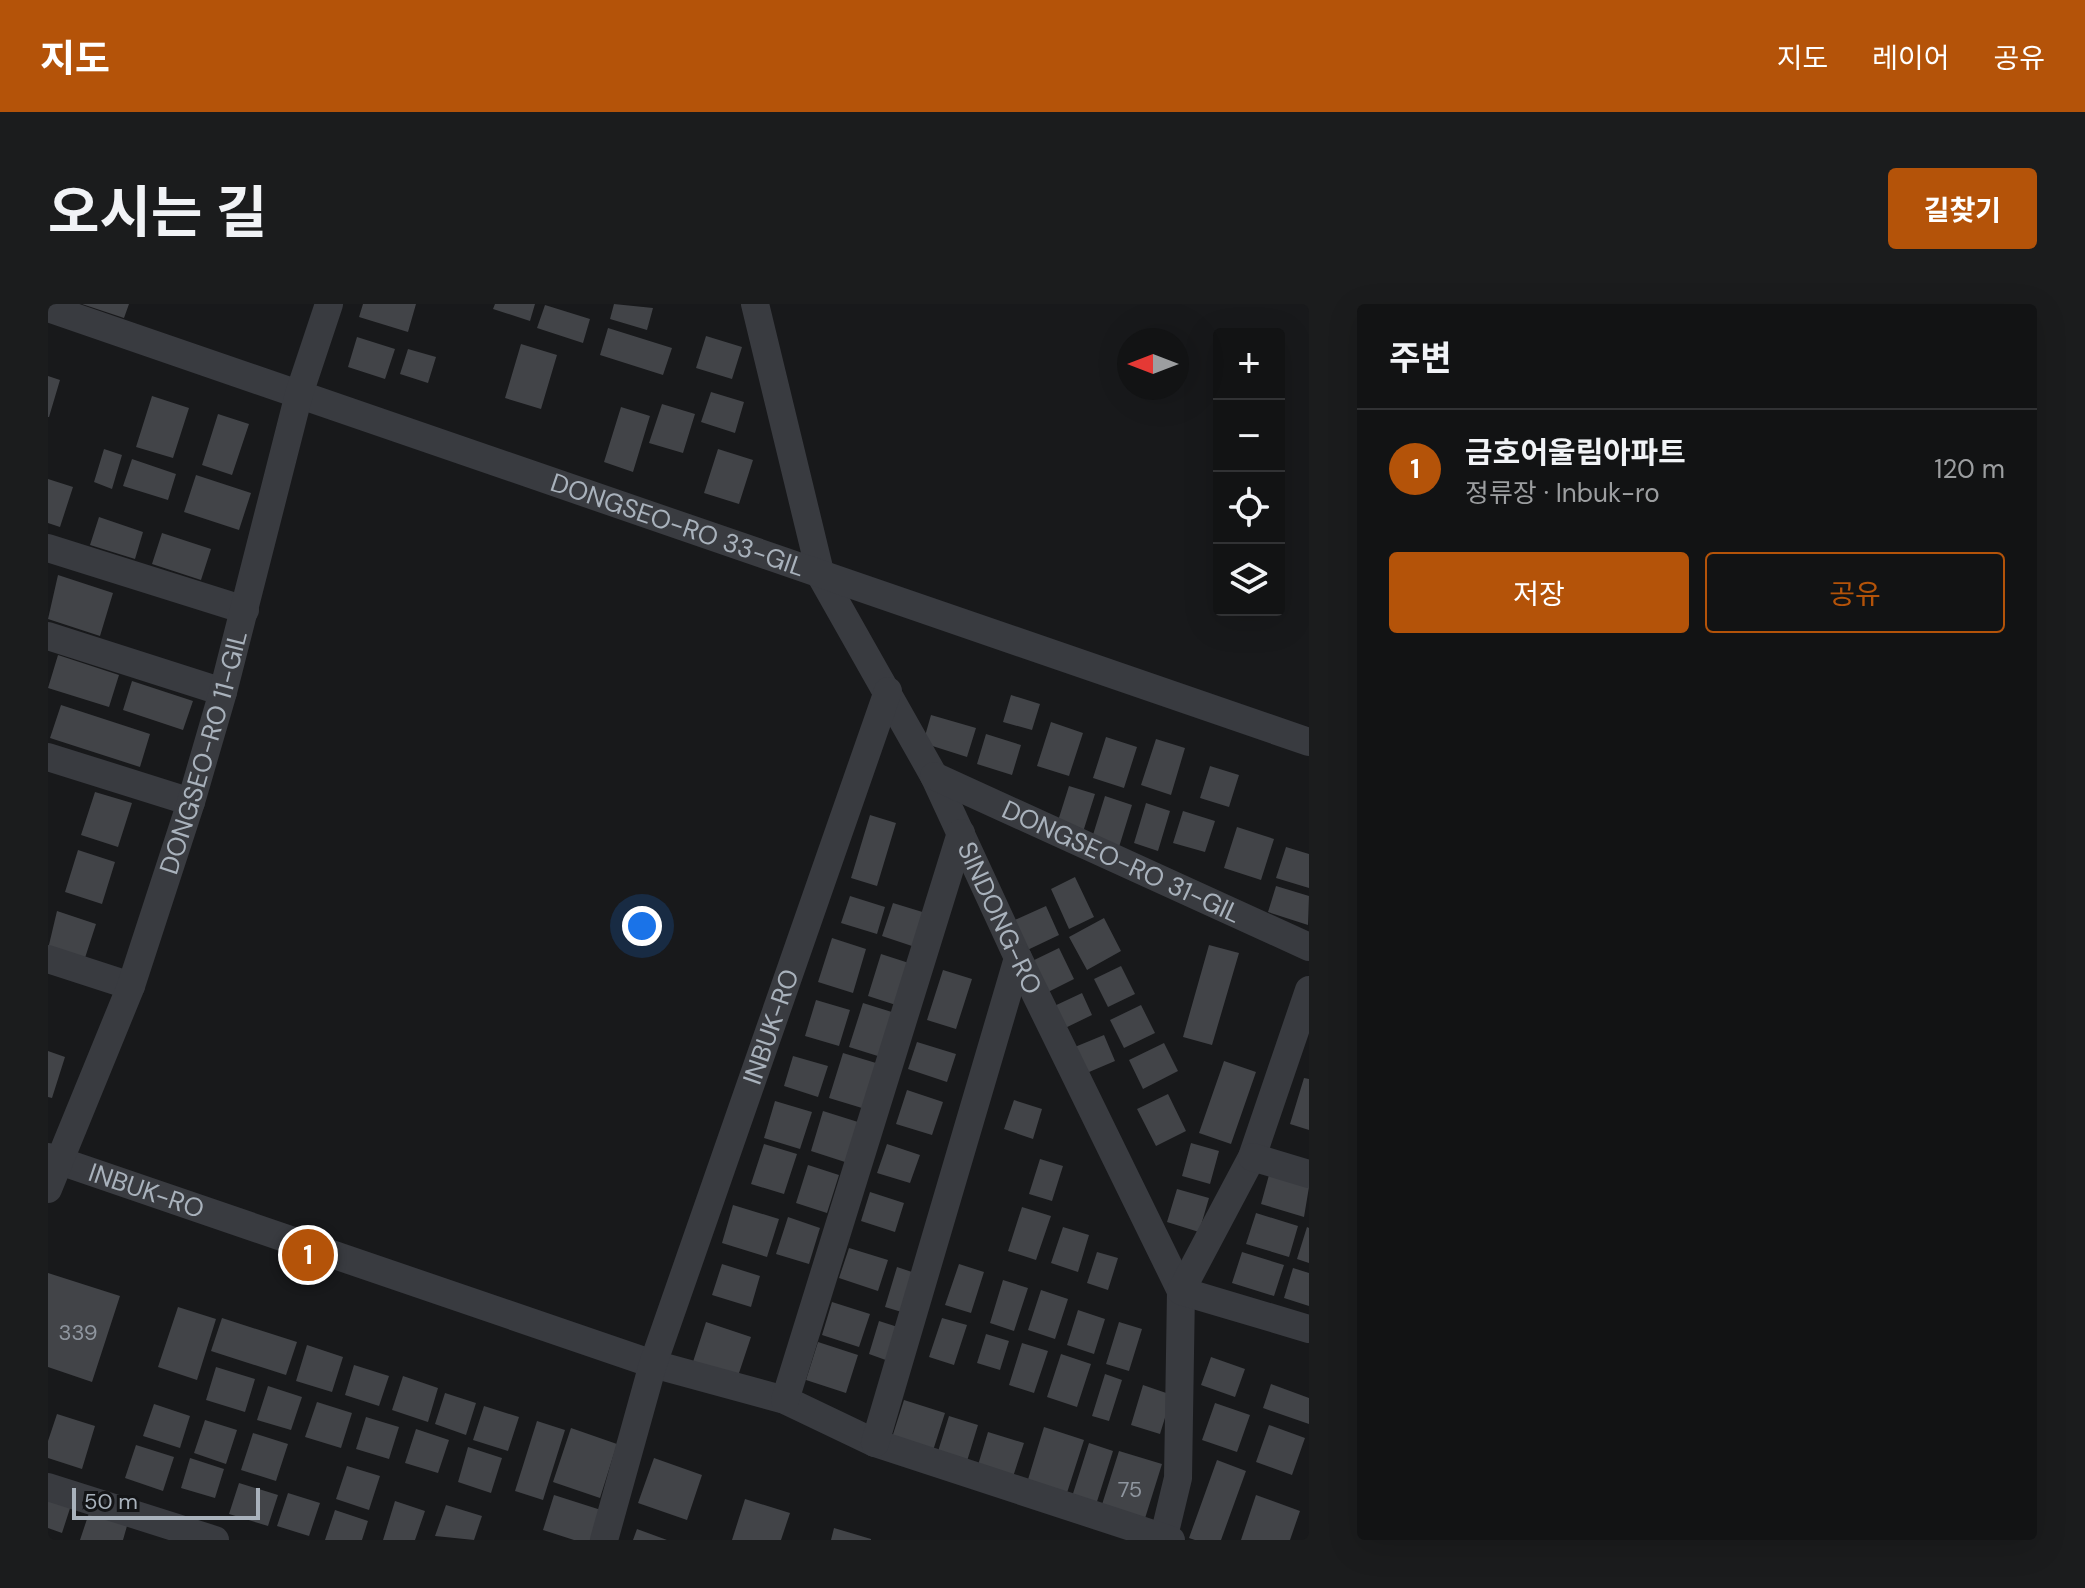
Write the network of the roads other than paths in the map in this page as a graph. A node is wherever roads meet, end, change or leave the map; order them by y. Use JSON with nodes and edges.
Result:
{"nodes":[{"id":1,"x":329,"y":304,"type":"edge"},
{"id":2,"x":755,"y":304,"type":"edge"},
{"id":3,"x":48,"y":308,"type":"edge"},
{"id":4,"x":299,"y":394,"type":"junction"},
{"id":5,"x":48,"y":548,"type":"edge"},
{"id":6,"x":821,"y":576,"type":"junction"},
{"id":7,"x":245,"y":610,"type":"junction"},
{"id":8,"x":48,"y":636,"type":"edge"},
{"id":9,"x":888,"y":691,"type":"junction"},
{"id":10,"x":223,"y":692,"type":"junction"},
{"id":11,"x":1309,"y":742,"type":"edge"},
{"id":12,"x":48,"y":757,"type":"edge"},
{"id":13,"x":934,"y":776,"type":"junction"},
{"id":14,"x":191,"y":802,"type":"junction"},
{"id":15,"x":961,"y":833,"type":"junction"},
{"id":16,"x":1309,"y":947,"type":"edge"},
{"id":17,"x":1018,"y":958,"type":"junction"},
{"id":18,"x":48,"y":959,"type":"edge"},
{"id":19,"x":131,"y":986,"type":"junction"},
{"id":20,"x":1309,"y":990,"type":"edge"},
{"id":21,"x":1252,"y":1157,"type":"junction"},
{"id":22,"x":54,"y":1158,"type":"edge"},
{"id":23,"x":1309,"y":1174,"type":"edge"},
{"id":24,"x":48,"y":1189,"type":"edge"},
{"id":25,"x":1181,"y":1291,"type":"junction"},
{"id":26,"x":1309,"y":1329,"type":"edge"},
{"id":27,"x":653,"y":1364,"type":"junction"},
{"id":28,"x":785,"y":1400,"type":"junction"},
{"id":29,"x":875,"y":1443,"type":"junction"},
{"id":30,"x":48,"y":1487,"type":"edge"},
{"id":31,"x":1166,"y":1539,"type":"edge"},
{"id":32,"x":215,"y":1540,"type":"edge"},
{"id":33,"x":604,"y":1540,"type":"edge"}],
"edges":[{"from":1,"to":4,"type":"street","name":"DONGSEO-RO 11-GIL"},
{"from":2,"to":6,"type":"street","name":"SINDONG-RO"},
{"from":3,"to":4,"type":"street","name":"DONGSEO-RO 33-GIL"},
{"from":4,"to":6,"type":"street","name":"DONGSEO-RO 33-GIL"},
{"from":4,"to":7,"type":"street","name":"DONGSEO-RO 11-GIL"},
{"from":5,"to":7,"type":"street"},
{"from":6,"to":9,"type":"street","name":"SINDONG-RO"},
{"from":6,"to":11,"type":"street","name":"DONGSEO-RO 33-GIL"},
{"from":7,"to":10,"type":"street","name":"DONGSEO-RO 11-GIL"},
{"from":8,"to":10,"type":"street"},
{"from":9,"to":13,"type":"street","name":"SINDONG-RO"},
{"from":9,"to":27,"type":"street","name":"INBUK-RO"},
{"from":10,"to":14,"type":"street","name":"DONGSEO-RO 11-GIL"},
{"from":12,"to":14,"type":"street"},
{"from":13,"to":15,"type":"street","name":"SINDONG-RO"},
{"from":13,"to":16,"type":"street","name":"DONGSEO-RO 31-GIL"},
{"from":14,"to":19,"type":"street","name":"DONGSEO-RO 11-GIL"},
{"from":15,"to":17,"type":"street","name":"SINDONG-RO"},
{"from":15,"to":28,"type":"street"},
{"from":17,"to":25,"type":"street","name":"SINDONG-RO"},
{"from":17,"to":29,"type":"street"},
{"from":18,"to":19,"type":"street"},
{"from":19,"to":22,"type":"street","name":"DONGSEO-RO 11-GIL"},
{"from":20,"to":21,"type":"street"},
{"from":21,"to":23,"type":"street"},
{"from":21,"to":25,"type":"street"},
{"from":22,"to":24,"type":"street","name":"DONGSEO-RO 11-GIL"},
{"from":22,"to":27,"type":"street","name":"INBUK-RO"},
{"from":25,"to":26,"type":"street"},
{"from":25,"to":31,"type":"street","name":"SINDONG-RO"},
{"from":27,"to":28,"type":"street","name":"INBUK-RO"},
{"from":27,"to":33,"type":"street"},
{"from":28,"to":29,"type":"street","name":"INBUK-RO"},
{"from":29,"to":31,"type":"street","name":"INBUK-RO"},
{"from":30,"to":32,"type":"street"}]}
